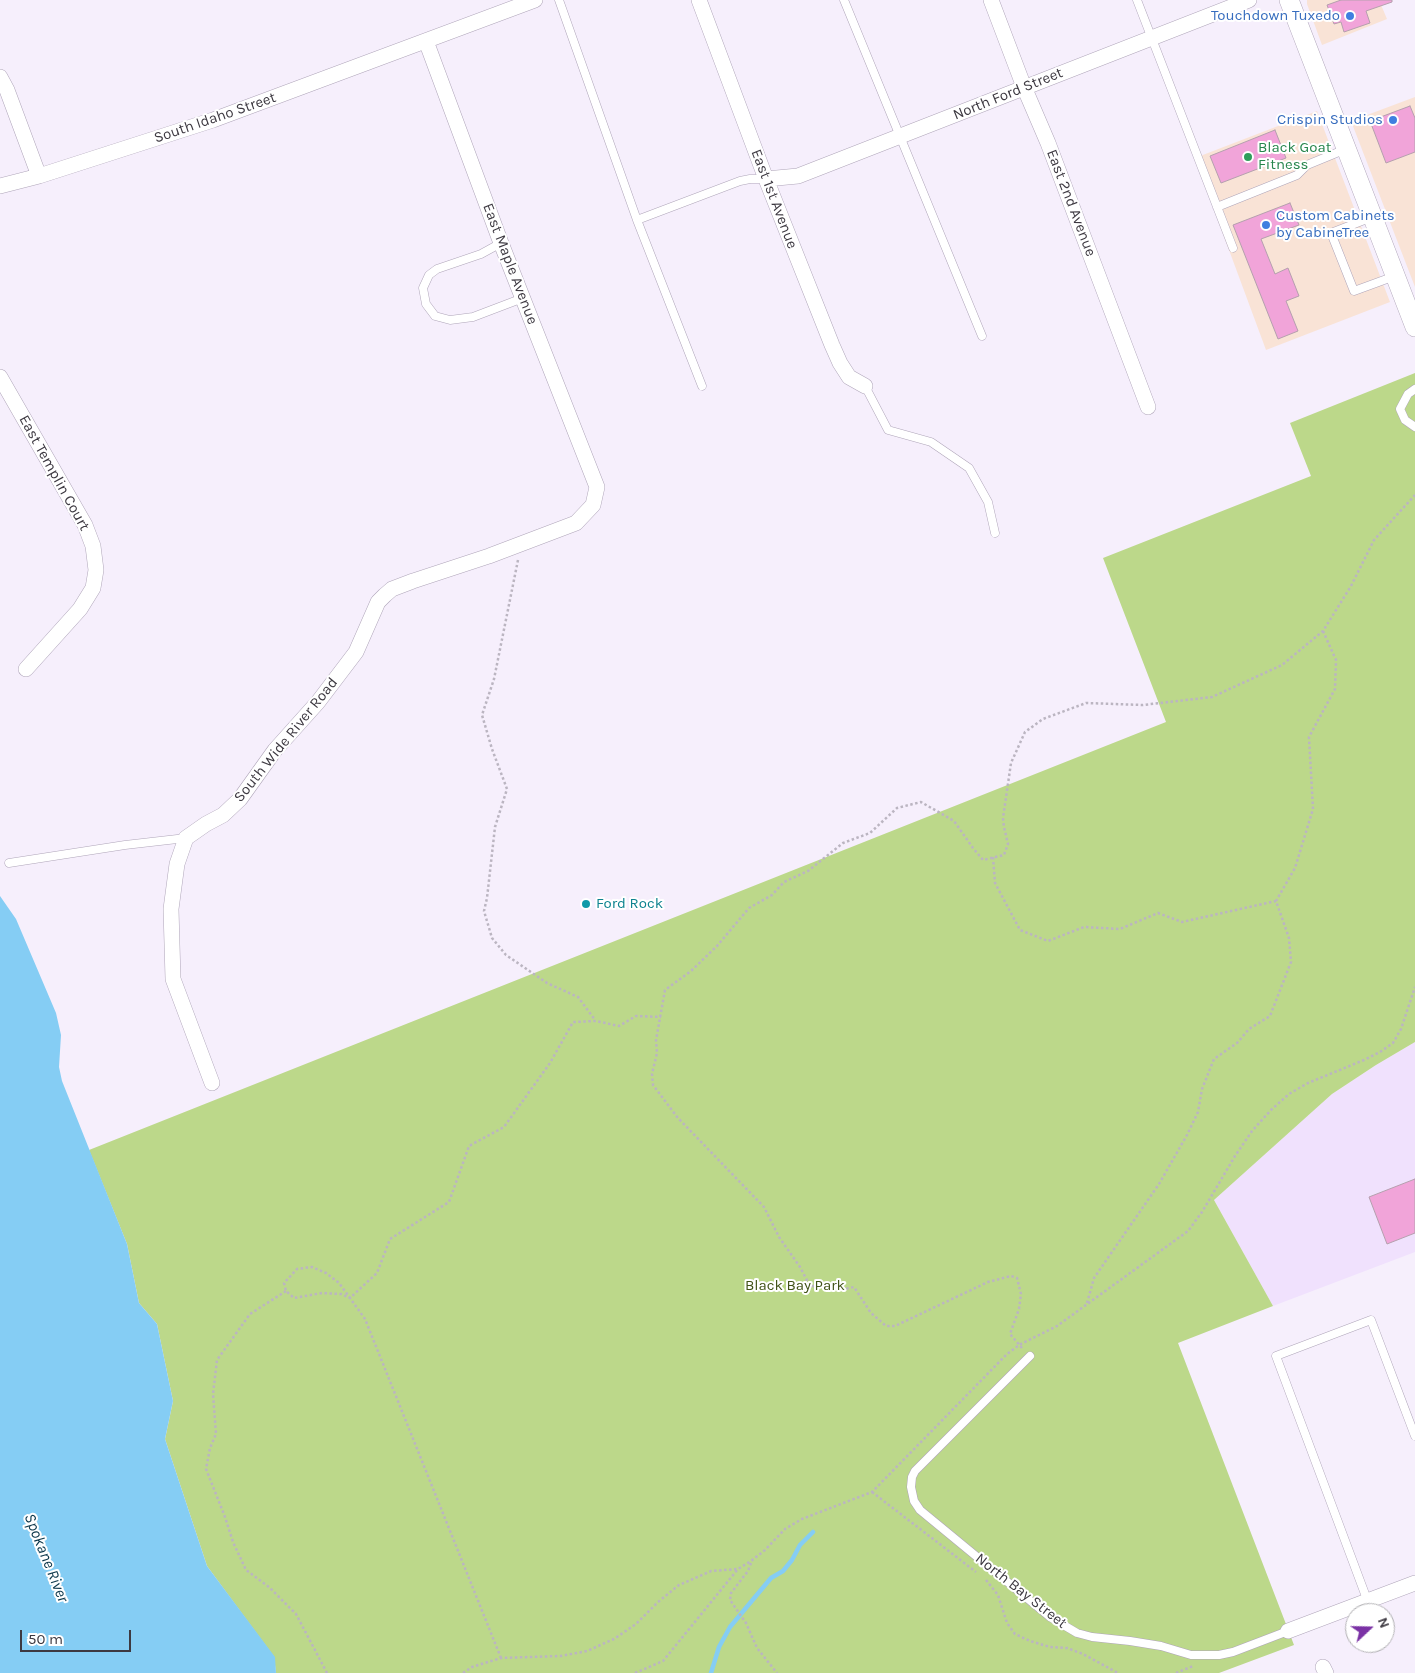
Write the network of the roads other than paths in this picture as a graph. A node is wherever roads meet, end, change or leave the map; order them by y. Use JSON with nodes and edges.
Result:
{"nodes":[{"id":1,"x":535,"y":0,"type":"edge"},
{"id":2,"x":559,"y":0,"type":"edge"},
{"id":3,"x":699,"y":0,"type":"edge"},
{"id":4,"x":844,"y":0,"type":"edge"},
{"id":5,"x":991,"y":0,"type":"edge"},
{"id":6,"x":1137,"y":0,"type":"edge"},
{"id":7,"x":1249,"y":0,"type":"edge"},
{"id":8,"x":1288,"y":0,"type":"edge"},
{"id":9,"x":1152,"y":38,"type":"junction"},
{"id":10,"x":426,"y":41,"type":"junction"},
{"id":11,"x":0,"y":77,"type":"edge"},
{"id":12,"x":1024,"y":87,"type":"junction"},
{"id":13,"x":901,"y":138,"type":"junction"},
{"id":14,"x":1346,"y":149,"type":"junction"},
{"id":15,"x":39,"y":176,"type":"junction"},
{"id":16,"x":766,"y":179,"type":"junction"},
{"id":17,"x":0,"y":186,"type":"edge"},
{"id":18,"x":1217,"y":207,"type":"junction"},
{"id":19,"x":1372,"y":217,"type":"junction"},
{"id":20,"x":637,"y":220,"type":"junction"},
{"id":21,"x":501,"y":243,"type":"junction"},
{"id":22,"x":1233,"y":248,"type":"dead end"},
{"id":23,"x":1395,"y":276,"type":"junction"},
{"id":24,"x":522,"y":298,"type":"junction"},
{"id":25,"x":1415,"y":327,"type":"edge"},
{"id":26,"x":982,"y":336,"type":"dead end"},
{"id":27,"x":0,"y":376,"type":"edge"},
{"id":28,"x":702,"y":386,"type":"dead end"},
{"id":29,"x":865,"y":386,"type":"joint"},
{"id":30,"x":1415,"y":389,"type":"edge"},
{"id":31,"x":1148,"y":407,"type":"dead end"},
{"id":32,"x":1415,"y":427,"type":"edge"},
{"id":33,"x":597,"y":487,"type":"joint"},
{"id":34,"x":995,"y":533,"type":"dead end"},
{"id":35,"x":26,"y":669,"type":"dead end"},
{"id":36,"x":186,"y":838,"type":"junction"},
{"id":37,"x":9,"y":863,"type":"dead end"},
{"id":38,"x":212,"y":1083,"type":"dead end"},
{"id":39,"x":1030,"y":1356,"type":"dead end"},
{"id":40,"x":1415,"y":1436,"type":"edge"},
{"id":41,"x":1415,"y":1583,"type":"edge"},
{"id":42,"x":1368,"y":1602,"type":"junction"},
{"id":43,"x":1288,"y":1631,"type":"joint"}],
"edges":[{"from":1,"to":10,"type":"street","name":"South Idaho Street"},
{"from":2,"to":20,"type":"lane"},
{"from":3,"to":16,"type":"street","name":"East 1st Avenue"},
{"from":4,"to":13,"type":"lane"},
{"from":5,"to":12,"type":"street","name":"East 2nd Avenue"},
{"from":6,"to":9,"type":"lane"},
{"from":7,"to":9,"type":"street","name":"North Ford Street"},
{"from":8,"to":14,"type":"street"},
{"from":9,"to":12,"type":"street","name":"North Ford Street"},
{"from":9,"to":18,"type":"lane"},
{"from":10,"to":15,"type":"street","name":"South Idaho Street"},
{"from":10,"to":21,"type":"street","name":"East Maple Avenue"},
{"from":11,"to":15,"type":"street"},
{"from":12,"to":13,"type":"street","name":"North Ford Street"},
{"from":12,"to":31,"type":"street","name":"East 2nd Avenue"},
{"from":13,"to":16,"type":"street","name":"North Ford Street"},
{"from":13,"to":26,"type":"lane"},
{"from":14,"to":18,"type":"lane"},
{"from":14,"to":19,"type":"street"},
{"from":15,"to":17,"type":"street","name":"South Idaho Street"},
{"from":16,"to":20,"type":"lane"},
{"from":16,"to":29,"type":"street","name":"East 1st Avenue"},
{"from":18,"to":22,"type":"lane"},
{"from":19,"to":23,"type":"street"},
{"from":19,"to":23,"type":"lane"},
{"from":20,"to":28,"type":"lane"},
{"from":21,"to":24,"type":"street","name":"East Maple Avenue"},
{"from":21,"to":24,"type":"lane"},
{"from":23,"to":25,"type":"street"},
{"from":24,"to":33,"type":"street","name":"East Maple Avenue"},
{"from":27,"to":35,"type":"street","name":"East Templin Court"},
{"from":29,"to":34,"type":"lane"},
{"from":30,"to":32,"type":"lane"},
{"from":33,"to":36,"type":"street","name":"South Wide River Road"},
{"from":36,"to":37,"type":"lane"},
{"from":36,"to":38,"type":"street"},
{"from":39,"to":43,"type":"lane","name":"North Bay Street"},
{"from":40,"to":42,"type":"lane"},
{"from":41,"to":42,"type":"street","name":"North Bay Street"},
{"from":42,"to":43,"type":"street","name":"North Bay Street"}]}
